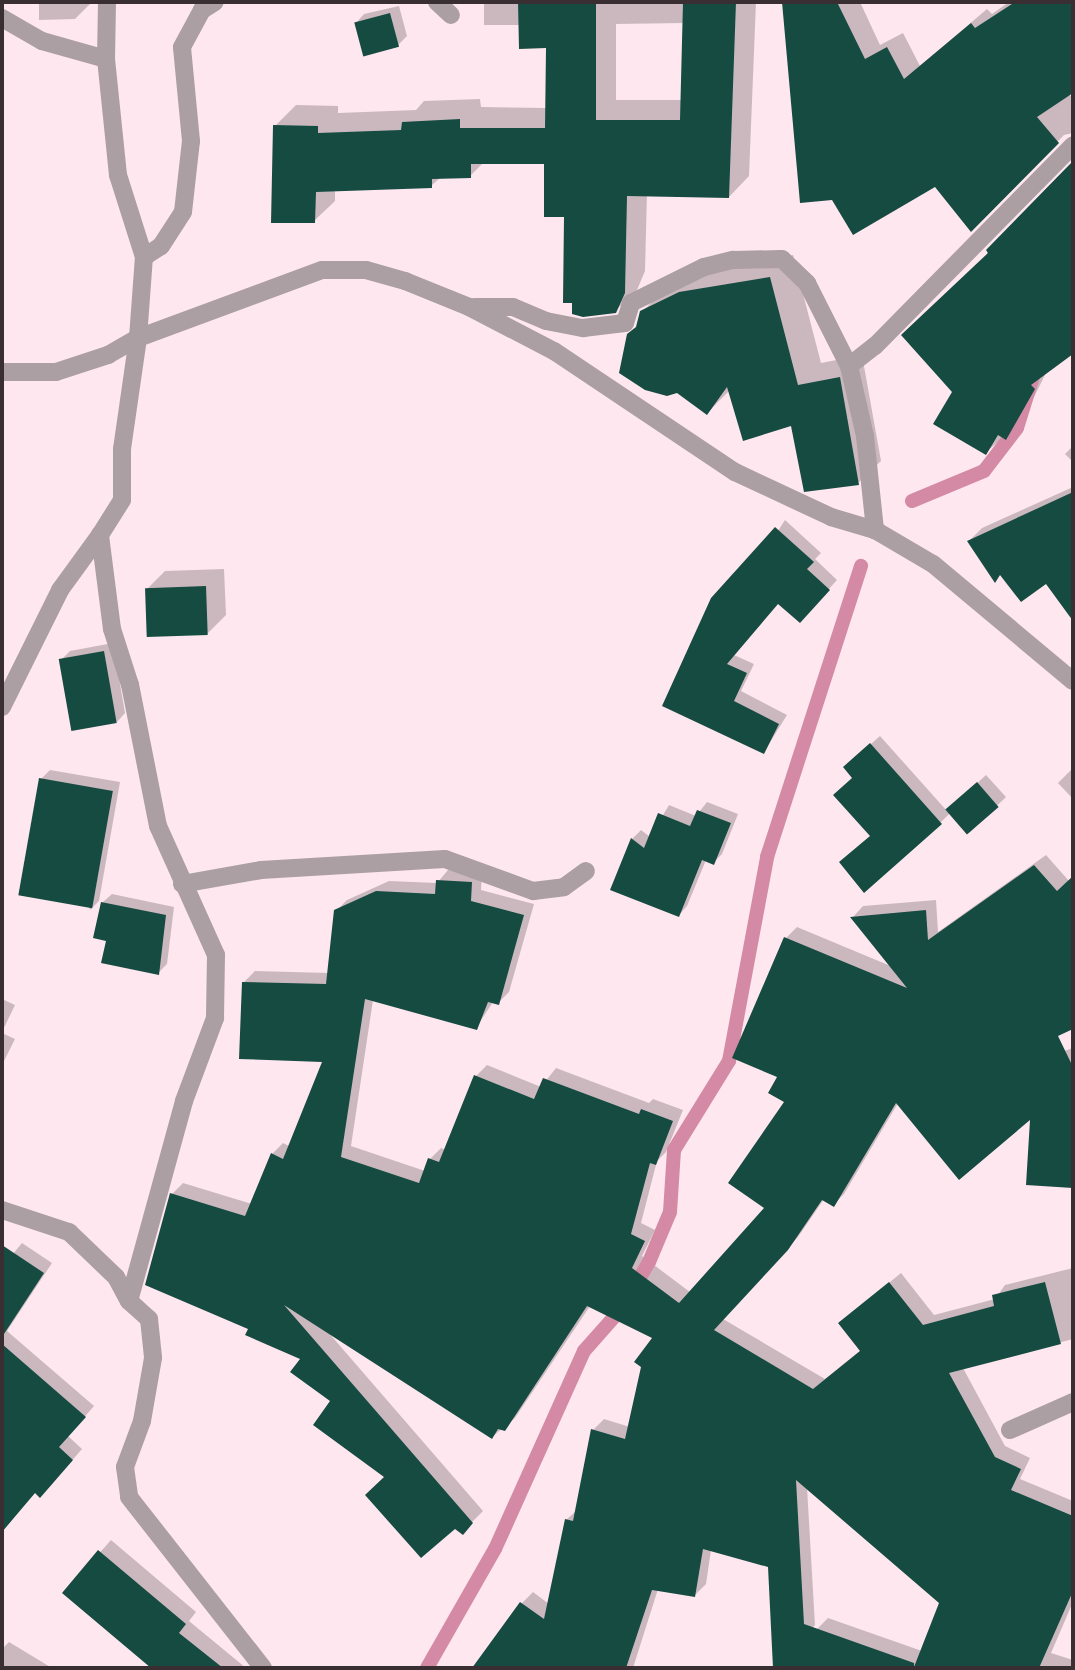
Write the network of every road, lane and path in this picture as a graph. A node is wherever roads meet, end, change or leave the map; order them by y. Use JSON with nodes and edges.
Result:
{"nodes":[{"id":1,"x":107,"y":2,"type":"edge"},
{"id":2,"x":215,"y":2,"type":"edge"},
{"id":3,"x":437,"y":2,"type":"edge"},
{"id":4,"x":452,"y":15,"type":"dead end"},
{"id":5,"x":2,"y":18,"type":"edge"},
{"id":6,"x":106,"y":59,"type":"junction"},
{"id":7,"x":1073,"y":145,"type":"edge"},
{"id":8,"x":144,"y":257,"type":"junction"},
{"id":9,"x":469,"y":307,"type":"junction"},
{"id":10,"x":138,"y":338,"type":"junction"},
{"id":11,"x":849,"y":366,"type":"junction"},
{"id":12,"x":2,"y":372,"type":"edge"},
{"id":13,"x":875,"y":530,"type":"junction"},
{"id":14,"x":100,"y":535,"type":"junction"},
{"id":15,"x":1073,"y":681,"type":"edge"},
{"id":16,"x":2,"y":707,"type":"edge"},
{"id":17,"x":586,"y":871,"type":"dead end"},
{"id":18,"x":182,"y":884,"type":"junction"},
{"id":19,"x":2,"y":1210,"type":"edge"},
{"id":20,"x":129,"y":1301,"type":"junction"},
{"id":21,"x":1073,"y":1402,"type":"edge"},
{"id":22,"x":1010,"y":1430,"type":"dead end"},
{"id":23,"x":263,"y":1668,"type":"edge"}],
"edges":[{"from":1,"to":6,"type":"street"},
{"from":2,"to":8,"type":"street"},
{"from":3,"to":4,"type":"street"},
{"from":5,"to":6,"type":"street"},
{"from":6,"to":8,"type":"street"},
{"from":7,"to":11,"type":"street"},
{"from":8,"to":10,"type":"street"},
{"from":9,"to":10,"type":"street"},
{"from":9,"to":11,"type":"street"},
{"from":9,"to":13,"type":"street"},
{"from":10,"to":12,"type":"street"},
{"from":10,"to":14,"type":"street"},
{"from":11,"to":13,"type":"street"},
{"from":13,"to":15,"type":"street"},
{"from":14,"to":16,"type":"street"},
{"from":14,"to":18,"type":"street"},
{"from":17,"to":18,"type":"street"},
{"from":18,"to":20,"type":"street"},
{"from":19,"to":20,"type":"street"},
{"from":20,"to":23,"type":"street"},
{"from":21,"to":22,"type":"street"}]}
